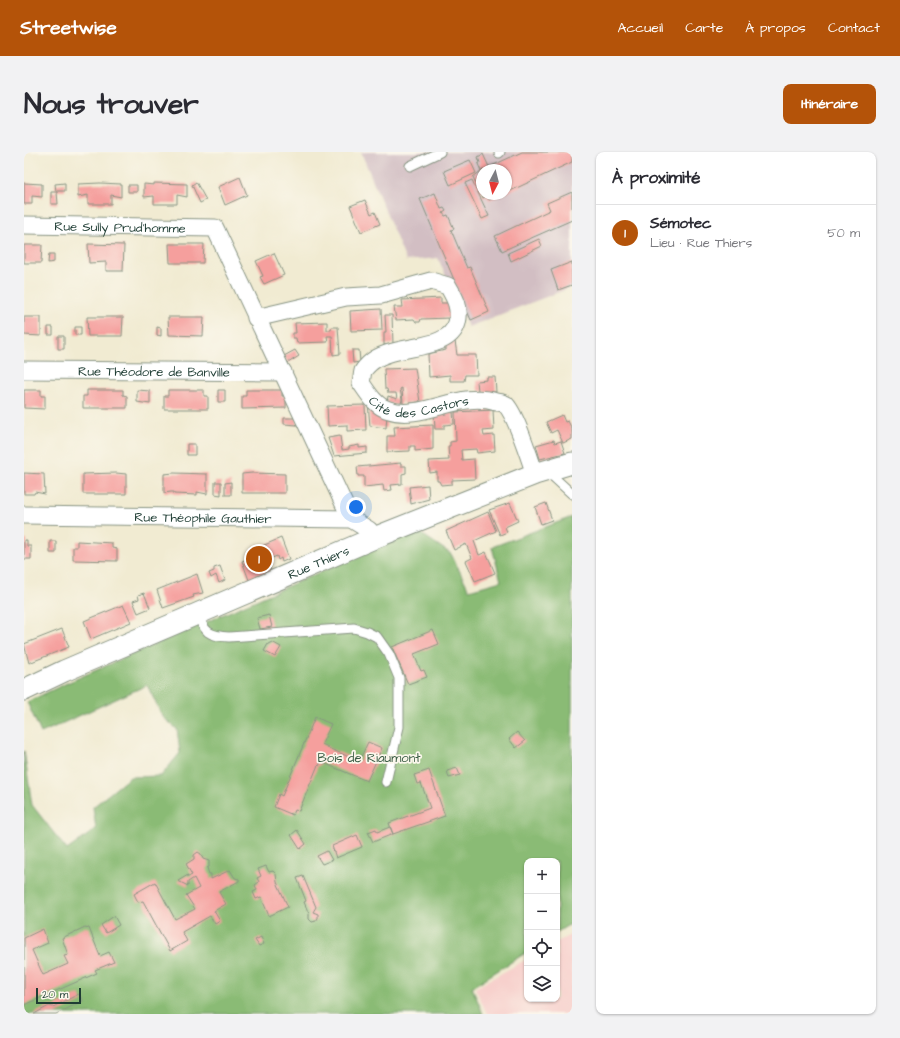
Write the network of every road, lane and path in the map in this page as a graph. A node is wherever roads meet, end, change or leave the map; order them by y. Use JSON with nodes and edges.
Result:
{"nodes":[{"id":1,"x":440,"y":152,"type":"edge"},
{"id":2,"x":410,"y":166,"type":"dead end"},
{"id":3,"x":24,"y":226,"type":"edge"},
{"id":4,"x":256,"y":318,"type":"junction"},
{"id":5,"x":24,"y":370,"type":"edge"},
{"id":6,"x":283,"y":372,"type":"junction"},
{"id":7,"x":572,"y":463,"type":"edge"},
{"id":8,"x":541,"y":472,"type":"junction"},
{"id":9,"x":572,"y":494,"type":"edge"},
{"id":10,"x":24,"y":515,"type":"edge"},
{"id":11,"x":351,"y":519,"type":"junction"},
{"id":12,"x":374,"y":538,"type":"junction"},
{"id":13,"x":197,"y":614,"type":"junction"},
{"id":14,"x":24,"y":690,"type":"edge"},
{"id":15,"x":386,"y":782,"type":"dead end"}],
"edges":[{"from":1,"to":2,"type":"lane"},
{"from":3,"to":4,"type":"street","name":"Rue Sully Prud'homme"},
{"from":4,"to":6,"type":"street"},
{"from":4,"to":8,"type":"street","name":"Cité des Castors"},
{"from":5,"to":6,"type":"street","name":"Rue Théodore de Banville"},
{"from":6,"to":11,"type":"street"},
{"from":7,"to":8,"type":"street","name":"Rue Thiers"},
{"from":8,"to":9,"type":"lane"},
{"from":8,"to":12,"type":"street","name":"Rue Thiers"},
{"from":10,"to":11,"type":"street","name":"Rue Théophile Gauthier"},
{"from":11,"to":12,"type":"street"},
{"from":12,"to":13,"type":"street","name":"Rue Thiers"},
{"from":13,"to":14,"type":"street","name":"Rue Thiers"},
{"from":13,"to":15,"type":"lane"}]}
